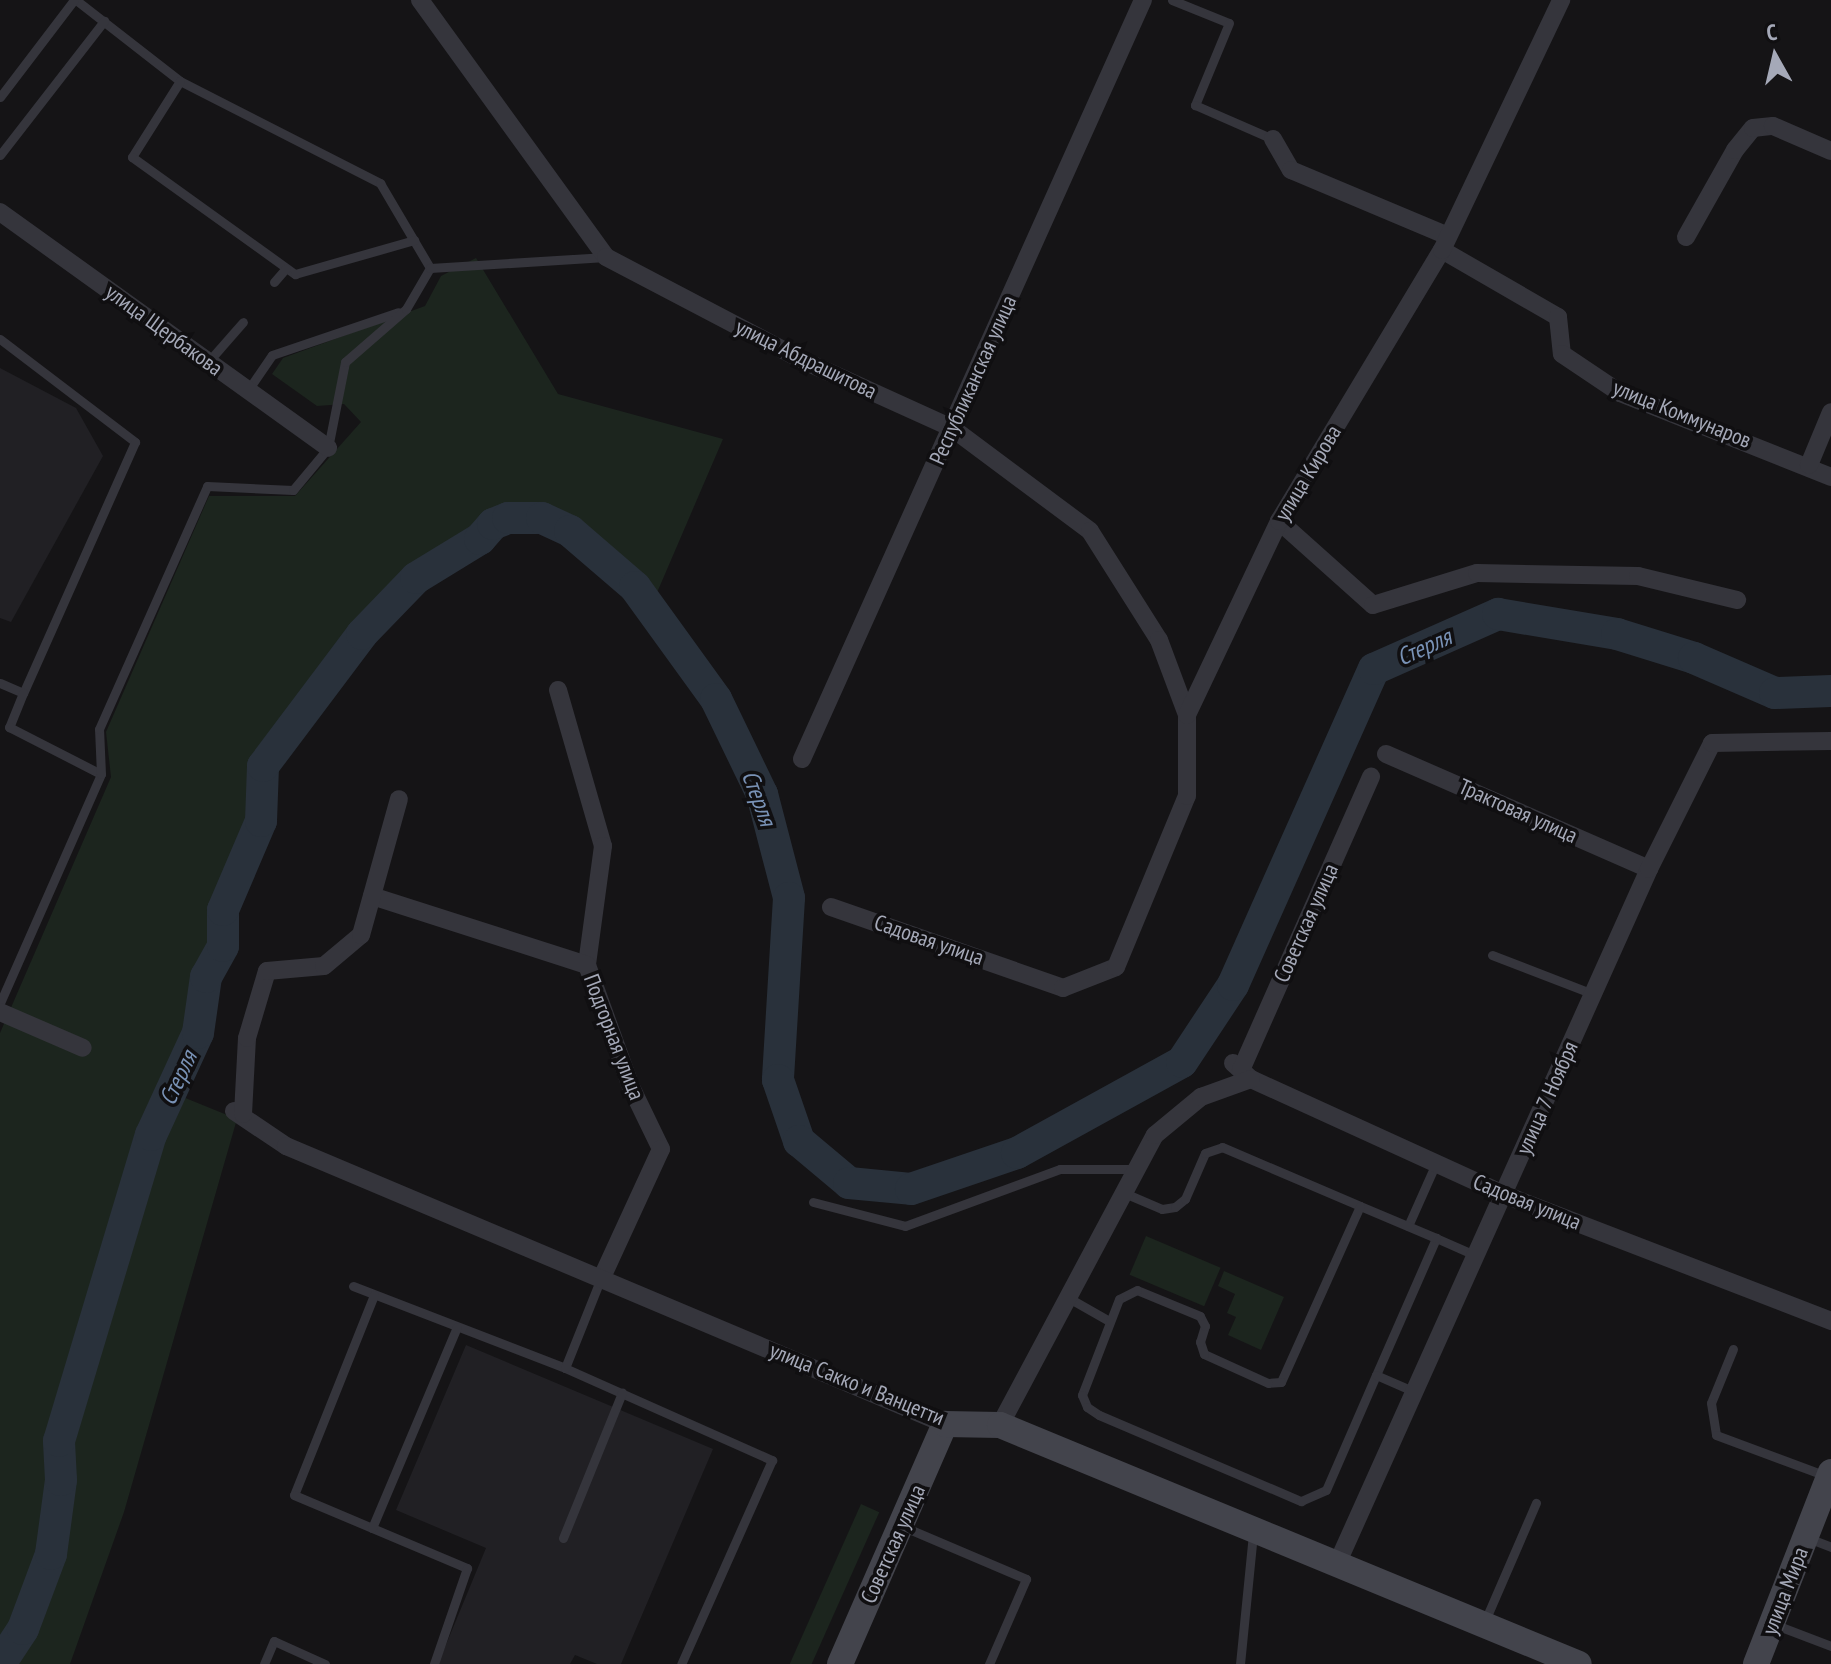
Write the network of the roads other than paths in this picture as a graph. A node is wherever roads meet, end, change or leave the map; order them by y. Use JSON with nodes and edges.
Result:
{"nodes":[{"id":1,"x":75,"y":0,"type":"edge"},
{"id":2,"x":420,"y":0,"type":"edge"},
{"id":3,"x":1143,"y":0,"type":"edge"},
{"id":4,"x":1172,"y":0,"type":"edge"},
{"id":5,"x":1561,"y":0,"type":"edge"},
{"id":6,"x":104,"y":21,"type":"junction"},
{"id":7,"x":180,"y":81,"type":"junction"},
{"id":8,"x":0,"y":97,"type":"edge"},
{"id":9,"x":1273,"y":139,"type":"joint"},
{"id":10,"x":1831,"y":151,"type":"edge"},
{"id":11,"x":0,"y":155,"type":"edge"},
{"id":12,"x":0,"y":212,"type":"edge"},
{"id":13,"x":1686,"y":237,"type":"dead end"},
{"id":14,"x":414,"y":240,"type":"junction"},
{"id":15,"x":1445,"y":243,"type":"junction"},
{"id":16,"x":606,"y":257,"type":"junction"},
{"id":17,"x":286,"y":268,"type":"junction"},
{"id":18,"x":430,"y":268,"type":"junction"},
{"id":19,"x":274,"y":282,"type":"dead end"},
{"id":20,"x":406,"y":309,"type":"junction"},
{"id":21,"x":243,"y":322,"type":"dead end"},
{"id":22,"x":0,"y":339,"type":"edge"},
{"id":23,"x":208,"y":362,"type":"junction"},
{"id":24,"x":248,"y":390,"type":"junction"},
{"id":25,"x":1831,"y":412,"type":"edge"},
{"id":26,"x":952,"y":428,"type":"junction"},
{"id":27,"x":328,"y":448,"type":"junction"},
{"id":28,"x":1809,"y":465,"type":"junction"},
{"id":29,"x":1831,"y":477,"type":"edge"},
{"id":30,"x":1279,"y":521,"type":"junction"},
{"id":31,"x":1737,"y":600,"type":"dead end"},
{"id":32,"x":0,"y":683,"type":"edge"},
{"id":33,"x":558,"y":690,"type":"dead end"},
{"id":34,"x":23,"y":693,"type":"junction"},
{"id":35,"x":1187,"y":715,"type":"junction"},
{"id":36,"x":1831,"y":741,"type":"edge"},
{"id":37,"x":1386,"y":754,"type":"dead end"},
{"id":38,"x":802,"y":759,"type":"dead end"},
{"id":39,"x":101,"y":774,"type":"junction"},
{"id":40,"x":1371,"y":777,"type":"dead end"},
{"id":41,"x":399,"y":799,"type":"dead end"},
{"id":42,"x":1649,"y":869,"type":"junction"},
{"id":43,"x":372,"y":896,"type":"junction"},
{"id":44,"x":831,"y":907,"type":"dead end"},
{"id":45,"x":1492,"y":955,"type":"dead end"},
{"id":46,"x":587,"y":965,"type":"junction"},
{"id":47,"x":1116,"y":967,"type":"joint"},
{"id":48,"x":1593,"y":994,"type":"junction"},
{"id":49,"x":0,"y":1003,"type":"edge"},
{"id":50,"x":0,"y":1012,"type":"edge"},
{"id":51,"x":83,"y":1048,"type":"dead end"},
{"id":52,"x":1242,"y":1070,"type":"junction"},
{"id":53,"x":1436,"y":1163,"type":"junction"},
{"id":54,"x":1135,"y":1169,"type":"junction"},
{"id":55,"x":1122,"y":1192,"type":"junction"},
{"id":56,"x":1505,"y":1195,"type":"junction"},
{"id":57,"x":813,"y":1202,"type":"dead end"},
{"id":58,"x":1360,"y":1206,"type":"junction"},
{"id":59,"x":1408,"y":1226,"type":"junction"},
{"id":60,"x":1436,"y":1238,"type":"junction"},
{"id":61,"x":1477,"y":1256,"type":"junction"},
{"id":62,"x":602,"y":1277,"type":"junction"},
{"id":63,"x":353,"y":1286,"type":"dead end"},
{"id":64,"x":374,"y":1295,"type":"junction"},
{"id":65,"x":1067,"y":1297,"type":"junction"},
{"id":66,"x":1109,"y":1321,"type":"junction"},
{"id":67,"x":1831,"y":1321,"type":"edge"},
{"id":68,"x":457,"y":1327,"type":"junction"},
{"id":69,"x":1733,"y":1349,"type":"dead end"},
{"id":70,"x":565,"y":1368,"type":"junction"},
{"id":71,"x":1376,"y":1375,"type":"junction"},
{"id":72,"x":1415,"y":1392,"type":"junction"},
{"id":73,"x":622,"y":1393,"type":"junction"},
{"id":74,"x":945,"y":1424,"type":"junction"},
{"id":75,"x":1000,"y":1425,"type":"junction"},
{"id":76,"x":1830,"y":1474,"type":"edge"},
{"id":77,"x":1536,"y":1503,"type":"dead end"},
{"id":78,"x":902,"y":1526,"type":"junction"},
{"id":79,"x":372,"y":1528,"type":"junction"},
{"id":80,"x":1254,"y":1529,"type":"junction"},
{"id":81,"x":1806,"y":1537,"type":"junction"},
{"id":82,"x":563,"y":1538,"type":"dead end"},
{"id":83,"x":1831,"y":1547,"type":"edge"},
{"id":84,"x":1337,"y":1564,"type":"junction"},
{"id":85,"x":1773,"y":1623,"type":"junction"},
{"id":86,"x":1483,"y":1626,"type":"junction"},
{"id":87,"x":1831,"y":1646,"type":"edge"},
{"id":88,"x":264,"y":1664,"type":"edge"},
{"id":89,"x":325,"y":1664,"type":"edge"},
{"id":90,"x":434,"y":1664,"type":"edge"},
{"id":91,"x":681,"y":1664,"type":"edge"},
{"id":92,"x":840,"y":1664,"type":"edge"},
{"id":93,"x":989,"y":1664,"type":"edge"},
{"id":94,"x":1240,"y":1664,"type":"edge"},
{"id":95,"x":1579,"y":1664,"type":"edge"},
{"id":96,"x":1756,"y":1664,"type":"edge"}],
"edges":[{"from":1,"to":6,"type":"lane"},
{"from":1,"to":8,"type":"lane"},
{"from":2,"to":16,"type":"street","name":"улица Абдрашитова"},
{"from":3,"to":26,"type":"street","name":"Республиканская улица"},
{"from":4,"to":9,"type":"lane"},
{"from":5,"to":15,"type":"street","name":"улица Кирова"},
{"from":6,"to":7,"type":"lane"},
{"from":6,"to":11,"type":"lane"},
{"from":7,"to":14,"type":"lane"},
{"from":7,"to":17,"type":"lane"},
{"from":9,"to":15,"type":"street","name":"улица Коммунаров"},
{"from":10,"to":13,"type":"street"},
{"from":12,"to":23,"type":"street","name":"улица Щербакова"},
{"from":14,"to":17,"type":"lane"},
{"from":14,"to":18,"type":"lane"},
{"from":15,"to":28,"type":"street","name":"улица Коммунаров"},
{"from":15,"to":30,"type":"street","name":"улица Кирова"},
{"from":16,"to":18,"type":"lane"},
{"from":16,"to":26,"type":"street","name":"улица Абдрашитова"},
{"from":17,"to":19,"type":"lane"},
{"from":18,"to":20,"type":"lane"},
{"from":20,"to":24,"type":"lane"},
{"from":20,"to":27,"type":"lane"},
{"from":21,"to":23,"type":"lane"},
{"from":22,"to":34,"type":"lane"},
{"from":23,"to":24,"type":"street","name":"улица Щербакова"},
{"from":24,"to":27,"type":"street","name":"улица Щербакова"},
{"from":25,"to":28,"type":"street"},
{"from":26,"to":35,"type":"street","name":"улица Абдрашитова"},
{"from":26,"to":38,"type":"street","name":"Республиканская улица"},
{"from":27,"to":39,"type":"lane"},
{"from":28,"to":29,"type":"street","name":"улица Коммунаров"},
{"from":30,"to":31,"type":"street"},
{"from":30,"to":35,"type":"street","name":"улица Кирова"},
{"from":32,"to":34,"type":"lane"},
{"from":33,"to":46,"type":"street","name":"Подгорная улица"},
{"from":34,"to":39,"type":"lane"},
{"from":35,"to":47,"type":"street","name":"улица Кирова"},
{"from":36,"to":42,"type":"street","name":"улица 7 Ноября"},
{"from":37,"to":42,"type":"street","name":"Трактовая улица"},
{"from":39,"to":49,"type":"lane"},
{"from":40,"to":52,"type":"street","name":"Советская улица"},
{"from":41,"to":43,"type":"street"},
{"from":42,"to":48,"type":"street","name":"улица 7 Ноября"},
{"from":43,"to":46,"type":"street"},
{"from":43,"to":62,"type":"street","name":"улица Сакко и Ванцетти"},
{"from":44,"to":47,"type":"street","name":"Садовая улица"},
{"from":45,"to":48,"type":"lane"},
{"from":46,"to":62,"type":"street","name":"Подгорная улица"},
{"from":48,"to":56,"type":"street","name":"улица 7 Ноября"},
{"from":50,"to":51,"type":"street"},
{"from":52,"to":53,"type":"street","name":"Садовая улица"},
{"from":52,"to":54,"type":"street"},
{"from":53,"to":56,"type":"street","name":"Садовая улица"},
{"from":53,"to":59,"type":"lane"},
{"from":54,"to":55,"type":"street"},
{"from":54,"to":57,"type":"lane"},
{"from":55,"to":58,"type":"lane"},
{"from":55,"to":65,"type":"street"},
{"from":56,"to":61,"type":"street","name":"улица 7 Ноября"},
{"from":56,"to":67,"type":"street","name":"Садовая улица"},
{"from":58,"to":59,"type":"lane"},
{"from":58,"to":66,"type":"lane"},
{"from":59,"to":60,"type":"lane"},
{"from":60,"to":61,"type":"lane"},
{"from":60,"to":71,"type":"lane"},
{"from":61,"to":72,"type":"street","name":"улица 7 Ноября"},
{"from":62,"to":70,"type":"lane"},
{"from":62,"to":74,"type":"street","name":"улица Сакко и Ванцетти"},
{"from":63,"to":64,"type":"lane"},
{"from":64,"to":68,"type":"lane"},
{"from":64,"to":79,"type":"lane"},
{"from":65,"to":66,"type":"lane"},
{"from":65,"to":75,"type":"street"},
{"from":66,"to":71,"type":"lane"},
{"from":68,"to":70,"type":"lane"},
{"from":68,"to":79,"type":"lane"},
{"from":69,"to":76,"type":"lane"},
{"from":70,"to":73,"type":"lane"},
{"from":71,"to":72,"type":"lane"},
{"from":72,"to":84,"type":"street","name":"улица 7 Ноября"},
{"from":73,"to":82,"type":"lane"},
{"from":73,"to":91,"type":"lane"},
{"from":74,"to":75,"type":"street","name":"улица Сакко и Ванцетти"},
{"from":74,"to":78,"type":"street","name":"Советская улица"},
{"from":75,"to":80,"type":"street","name":"улица Сакко и Ванцетти"},
{"from":76,"to":81,"type":"street","name":"улица Мира"},
{"from":77,"to":86,"type":"lane"},
{"from":78,"to":92,"type":"street","name":"Советская улица"},
{"from":78,"to":93,"type":"lane"},
{"from":79,"to":90,"type":"lane"},
{"from":80,"to":84,"type":"street","name":"улица Сакко и Ванцетти"},
{"from":80,"to":94,"type":"lane"},
{"from":81,"to":83,"type":"lane"},
{"from":81,"to":85,"type":"street","name":"улица Мира"},
{"from":84,"to":86,"type":"street","name":"улица Сакко и Ванцетти"},
{"from":85,"to":87,"type":"lane"},
{"from":85,"to":96,"type":"street","name":"улица Мира"},
{"from":86,"to":95,"type":"street","name":"улица Сакко и Ванцетти"},
{"from":88,"to":89,"type":"lane"}]}
